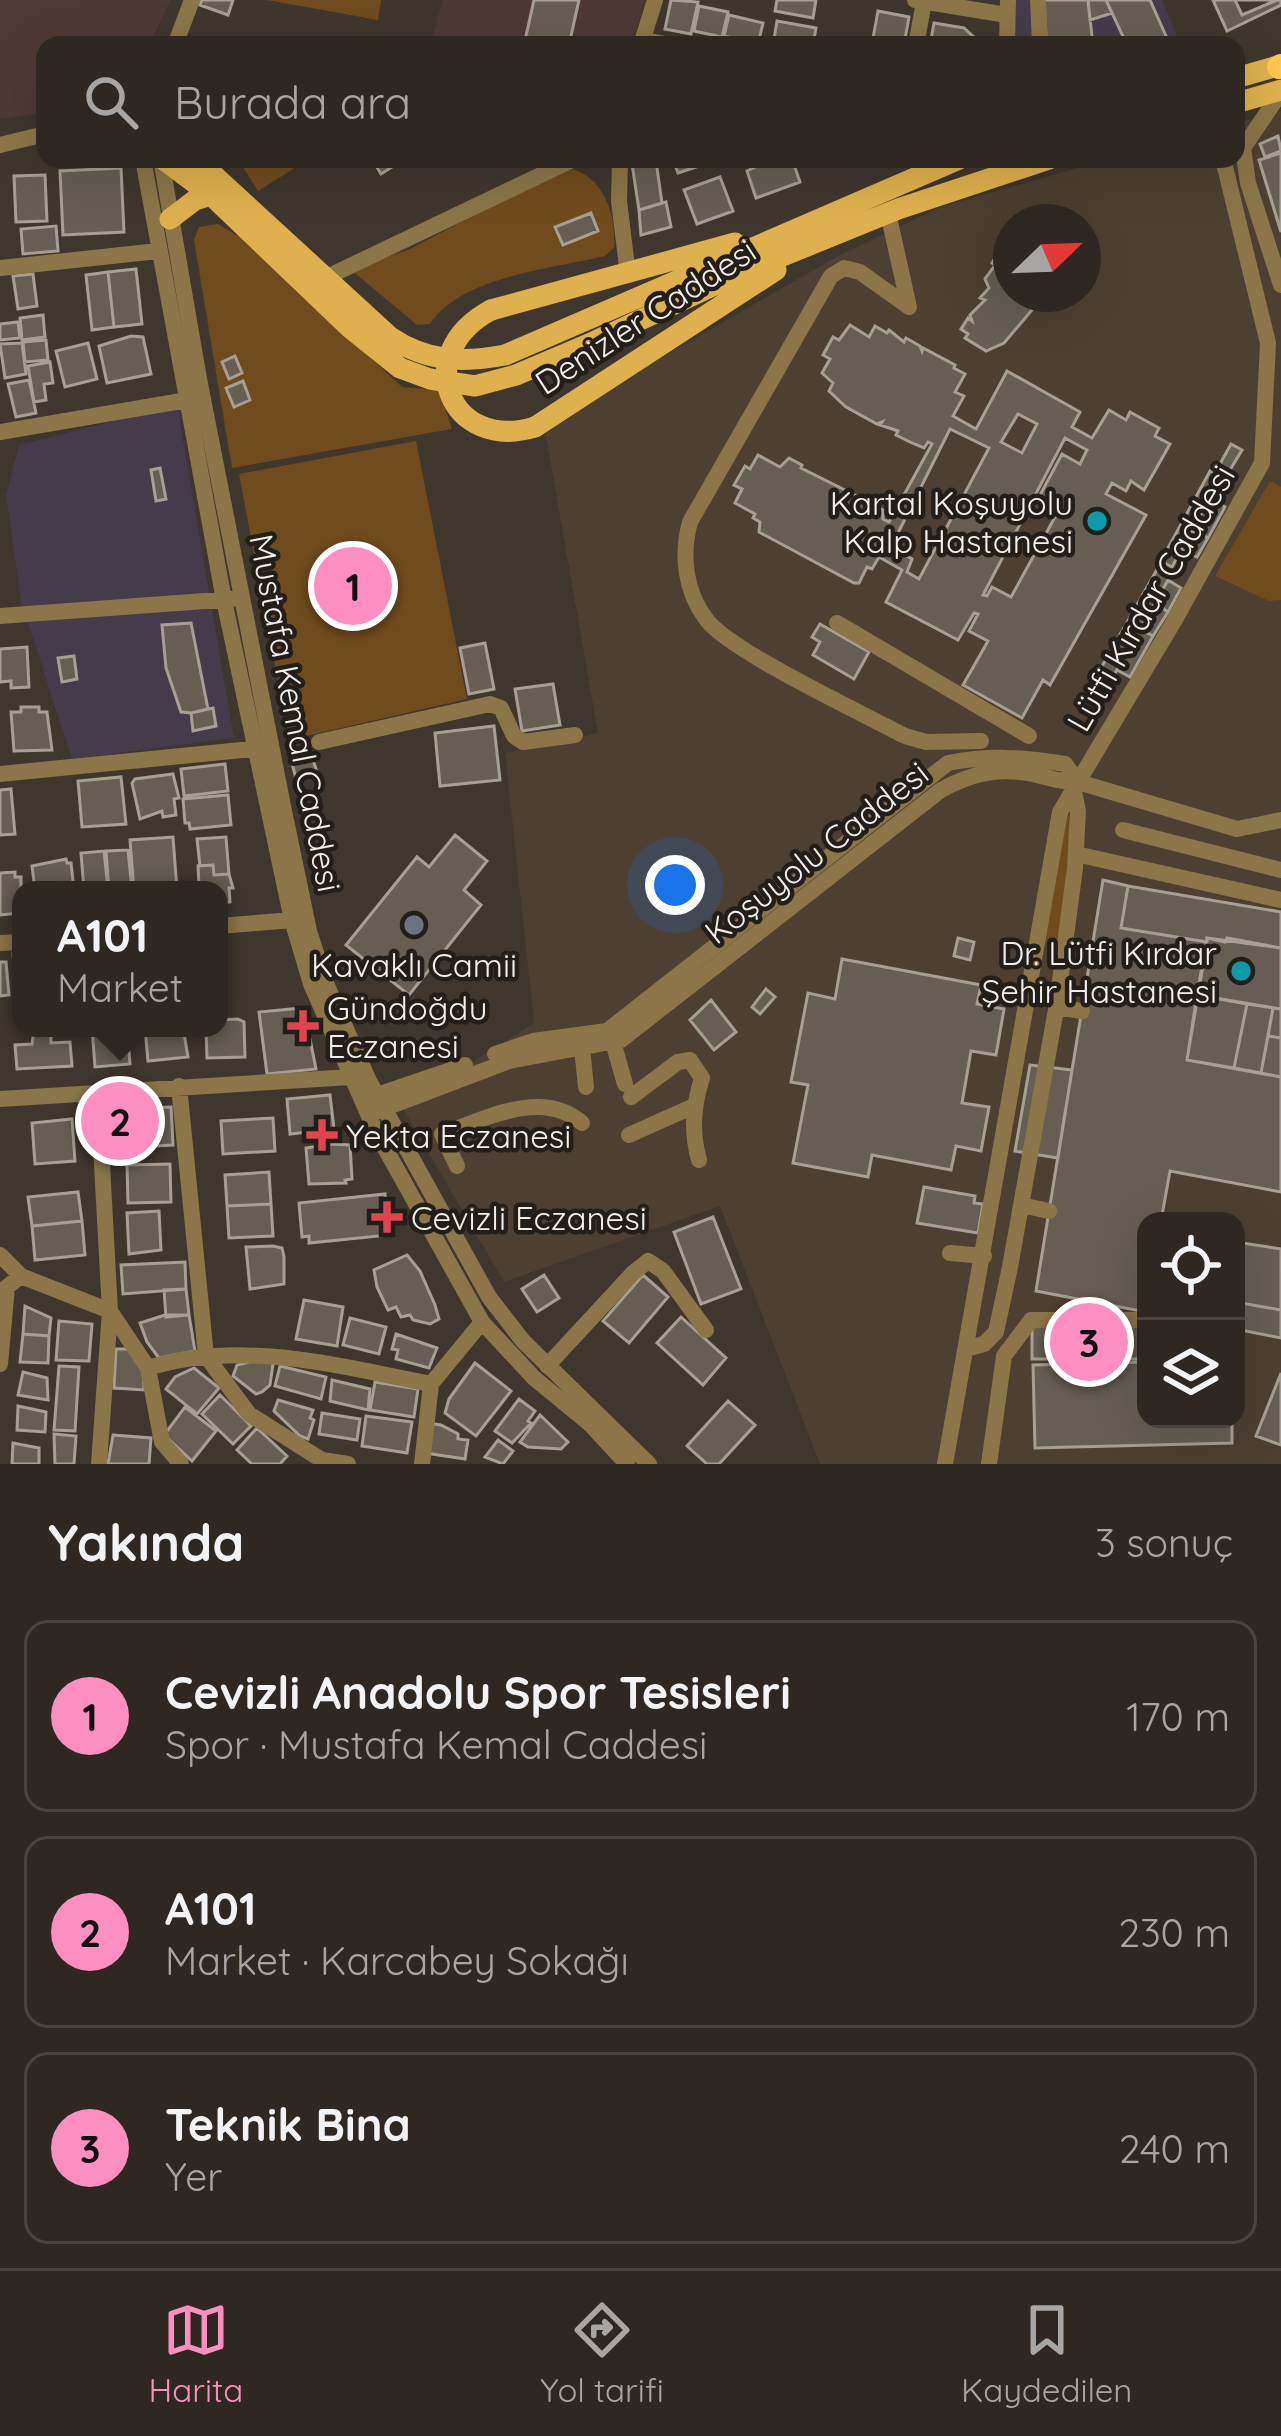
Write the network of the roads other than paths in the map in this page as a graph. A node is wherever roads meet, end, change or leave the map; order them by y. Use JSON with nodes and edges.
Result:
{"nodes":[{"id":1,"x":192,"y":0,"type":"edge"},
{"id":2,"x":655,"y":0,"type":"edge"},
{"id":3,"x":1038,"y":0,"type":"edge"},
{"id":4,"x":920,"y":1,"type":"edge"},
{"id":5,"x":1007,"y":8,"type":"edge"},
{"id":6,"x":178,"y":36,"type":"edge"},
{"id":7,"x":643,"y":36,"type":"edge"},
{"id":8,"x":917,"y":36,"type":"edge"},
{"id":9,"x":1040,"y":36,"type":"edge"},
{"id":10,"x":1281,"y":76,"type":"edge"},
{"id":11,"x":1245,"y":78,"type":"edge"},
{"id":12,"x":1245,"y":98,"type":"edge"},
{"id":13,"x":36,"y":136,"type":"edge"},
{"id":14,"x":3,"y":144,"type":"edge"},
{"id":15,"x":36,"y":144,"type":"edge"},
{"id":16,"x":1245,"y":144,"type":"edge"},
{"id":17,"x":1245,"y":162,"type":"edge"},
{"id":18,"x":144,"y":168,"type":"edge"},
{"id":19,"x":163,"y":168,"type":"edge"},
{"id":20,"x":174,"y":168,"type":"edge"},
{"id":21,"x":206,"y":168,"type":"edge"},
{"id":22,"x":555,"y":168,"type":"edge"},
{"id":23,"x":620,"y":168,"type":"edge"},
{"id":24,"x":920,"y":168,"type":"edge"},
{"id":25,"x":1022,"y":168,"type":"edge"},
{"id":26,"x":1225,"y":168,"type":"edge"},
{"id":27,"x":212,"y":195,"type":"junction"},
{"id":28,"x":888,"y":213,"type":"junction"},
{"id":29,"x":827,"y":214,"type":"junction"},
{"id":30,"x":170,"y":219,"type":"junction"},
{"id":31,"x":826,"y":238,"type":"junction"},
{"id":32,"x":158,"y":250,"type":"junction"},
{"id":33,"x":0,"y":268,"type":"edge"},
{"id":34,"x":628,"y":275,"type":"junction"},
{"id":35,"x":325,"y":278,"type":"junction"},
{"id":36,"x":1281,"y":285,"type":"edge"},
{"id":37,"x":1269,"y":354,"type":"junction"},
{"id":38,"x":1281,"y":370,"type":"edge"},
{"id":39,"x":187,"y":400,"type":"junction"},
{"id":40,"x":0,"y":432,"type":"edge"},
{"id":41,"x":233,"y":599,"type":"junction"},
{"id":42,"x":0,"y":616,"type":"edge"},
{"id":43,"x":837,"y":623,"type":"dead end"},
{"id":44,"x":575,"y":735,"type":"dead end"},
{"id":45,"x":1029,"y":736,"type":"dead end"},
{"id":46,"x":981,"y":741,"type":"dead end"},
{"id":47,"x":319,"y":742,"type":"dead end"},
{"id":48,"x":263,"y":747,"type":"junction"},
{"id":49,"x":0,"y":774,"type":"edge"},
{"id":50,"x":1076,"y":786,"type":"junction"},
{"id":51,"x":1281,"y":820,"type":"edge"},
{"id":52,"x":1257,"y":825,"type":"junction"},
{"id":53,"x":1123,"y":830,"type":"dead end"},
{"id":54,"x":1076,"y":854,"type":"junction"},
{"id":55,"x":1250,"y":864,"type":"junction"},
{"id":56,"x":1281,"y":870,"type":"edge"},
{"id":57,"x":1281,"y":901,"type":"edge"},
{"id":58,"x":292,"y":920,"type":"junction"},
{"id":59,"x":228,"y":925,"type":"edge"},
{"id":60,"x":1028,"y":999,"type":"junction"},
{"id":61,"x":1056,"y":1006,"type":"junction"},
{"id":62,"x":1082,"y":1011,"type":"dead end"},
{"id":63,"x":614,"y":1042,"type":"junction"},
{"id":64,"x":582,"y":1048,"type":"junction"},
{"id":65,"x":351,"y":1077,"type":"junction"},
{"id":66,"x":179,"y":1086,"type":"junction"},
{"id":67,"x":586,"y":1087,"type":"dead end"},
{"id":68,"x":98,"y":1092,"type":"junction"},
{"id":69,"x":0,"y":1099,"type":"edge"},
{"id":70,"x":373,"y":1104,"type":"junction"},
{"id":71,"x":694,"y":1106,"type":"junction"},
{"id":72,"x":582,"y":1123,"type":"dead end"},
{"id":73,"x":629,"y":1135,"type":"dead end"},
{"id":74,"x":699,"y":1160,"type":"dead end"},
{"id":75,"x":457,"y":1166,"type":"dead end"},
{"id":76,"x":1021,"y":1205,"type":"junction"},
{"id":77,"x":1049,"y":1210,"type":"dead end"},
{"id":78,"x":950,"y":1252,"type":"dead end"},
{"id":79,"x":0,"y":1255,"type":"edge"},
{"id":80,"x":983,"y":1259,"type":"junction"},
{"id":81,"x":1010,"y":1267,"type":"junction"},
{"id":82,"x":21,"y":1276,"type":"junction"},
{"id":83,"x":110,"y":1311,"type":"junction"},
{"id":84,"x":1137,"y":1321,"type":"edge"},
{"id":85,"x":482,"y":1322,"type":"junction"},
{"id":86,"x":706,"y":1330,"type":"dead end"},
{"id":87,"x":966,"y":1349,"type":"junction"},
{"id":88,"x":206,"y":1356,"type":"junction"},
{"id":89,"x":0,"y":1364,"type":"edge"},
{"id":90,"x":547,"y":1366,"type":"junction"},
{"id":91,"x":148,"y":1368,"type":"junction"},
{"id":92,"x":431,"y":1384,"type":"junction"},
{"id":93,"x":99,"y":1464,"type":"edge"},
{"id":94,"x":181,"y":1464,"type":"edge"},
{"id":95,"x":348,"y":1464,"type":"edge"},
{"id":96,"x":422,"y":1464,"type":"edge"},
{"id":97,"x":627,"y":1464,"type":"edge"},
{"id":98,"x":649,"y":1464,"type":"edge"},
{"id":99,"x":945,"y":1464,"type":"edge"},
{"id":100,"x":989,"y":1464,"type":"edge"}],
"edges":[{"from":1,"to":6,"type":"street"},
{"from":2,"to":7,"type":"street"},
{"from":3,"to":9,"type":"street"},
{"from":4,"to":5,"type":"street"},
{"from":4,"to":8,"type":"street"},
{"from":10,"to":11,"type":"main road"},
{"from":10,"to":12,"type":"main road"},
{"from":10,"to":16,"type":"street"},
{"from":13,"to":14,"type":"street"},
{"from":14,"to":15,"type":"street"},
{"from":17,"to":36,"type":"street"},
{"from":18,"to":32,"type":"street","name":"Mustafa Kemal Caddesi"},
{"from":19,"to":30,"type":"street","name":"Mustafa Kemal Caddesi"},
{"from":20,"to":27,"type":"main road","name":"Denizler Caddesi"},
{"from":21,"to":35,"type":"main road","name":"Denizler Caddesi"},
{"from":22,"to":35,"type":"street"},
{"from":23,"to":34,"type":"street"},
{"from":24,"to":29,"type":"main road","name":"Denizler Caddesi"},
{"from":25,"to":28,"type":"main road","name":"Denizler Caddesi"},
{"from":26,"to":37,"type":"street","name":"Lütfi Kırdar Caddesi"},
{"from":27,"to":30,"type":"main road"},
{"from":27,"to":31,"type":"main road","name":"Denizler Caddesi"},
{"from":28,"to":31,"type":"main road","name":"Denizler Caddesi"},
{"from":28,"to":46,"type":"street"},
{"from":29,"to":34,"type":"main road","name":"Denizler Caddesi"},
{"from":29,"to":35,"type":"main road","name":"Denizler Caddesi"},
{"from":30,"to":41,"type":"street","name":"Mustafa Kemal Caddesi"},
{"from":31,"to":34,"type":"main road","name":"Denizler Caddesi","bridge":true},
{"from":32,"to":33,"type":"street"},
{"from":32,"to":39,"type":"street","name":"Mustafa Kemal Caddesi"},
{"from":37,"to":38,"type":"street"},
{"from":37,"to":50,"type":"street","name":"Lütfi Kırdar Caddesi"},
{"from":39,"to":40,"type":"street"},
{"from":39,"to":41,"type":"street","name":"Mustafa Kemal Caddesi"},
{"from":41,"to":42,"type":"street"},
{"from":41,"to":48,"type":"street","name":"Mustafa Kemal Caddesi"},
{"from":43,"to":45,"type":"street"},
{"from":44,"to":47,"type":"street"},
{"from":48,"to":49,"type":"street"},
{"from":48,"to":58,"type":"street","name":"Mustafa Kemal Caddesi"},
{"from":48,"to":70,"type":"street","name":"Mustafa Kemal Caddesi"},
{"from":50,"to":52,"type":"street"},
{"from":50,"to":54,"type":"street"},
{"from":50,"to":60,"type":"street","name":"Lütfi Kırdar Caddesi"},
{"from":50,"to":63,"type":"street","name":"Koşuyolu Caddesi"},
{"from":50,"to":70,"type":"street","name":"Koşuyolu Caddesi"},
{"from":51,"to":52,"type":"street"},
{"from":52,"to":55,"type":"street"},
{"from":53,"to":55,"type":"street"},
{"from":54,"to":57,"type":"street"},
{"from":54,"to":61,"type":"street"},
{"from":55,"to":56,"type":"street"},
{"from":58,"to":59,"type":"street"},
{"from":58,"to":65,"type":"street","name":"Mustafa Kemal Caddesi"},
{"from":60,"to":61,"type":"street"},
{"from":60,"to":80,"type":"street","name":"Lütfi Kırdar Caddesi"},
{"from":61,"to":62,"type":"street"},
{"from":61,"to":76,"type":"street"},
{"from":63,"to":64,"type":"street","name":"Koşuyolu Caddesi"},
{"from":63,"to":71,"type":"street"},
{"from":64,"to":67,"type":"street"},
{"from":64,"to":70,"type":"street","name":"Koşuyolu Caddesi"},
{"from":65,"to":66,"type":"street"},
{"from":65,"to":70,"type":"street","name":"Mustafa Kemal Caddesi"},
{"from":66,"to":68,"type":"street"},
{"from":66,"to":88,"type":"street"},
{"from":68,"to":69,"type":"street"},
{"from":68,"to":83,"type":"street"},
{"from":70,"to":85,"type":"street","name":"Mustafa Kemal Caddesi"},
{"from":70,"to":90,"type":"street","name":"Mustafa Kemal Caddesi"},
{"from":71,"to":73,"type":"street"},
{"from":71,"to":74,"type":"street"},
{"from":72,"to":75,"type":"street"},
{"from":76,"to":77,"type":"street"},
{"from":76,"to":81,"type":"street"},
{"from":78,"to":80,"type":"street"},
{"from":79,"to":82,"type":"street"},
{"from":80,"to":81,"type":"street"},
{"from":80,"to":87,"type":"street","name":"Lütfi Kırdar Caddesi"},
{"from":81,"to":87,"type":"street"},
{"from":82,"to":83,"type":"street"},
{"from":82,"to":89,"type":"street"},
{"from":83,"to":91,"type":"street"},
{"from":83,"to":93,"type":"street"},
{"from":84,"to":100,"type":"street"},
{"from":85,"to":92,"type":"street"},
{"from":85,"to":97,"type":"street","name":"Mustafa Kemal Caddesi"},
{"from":86,"to":90,"type":"street"},
{"from":87,"to":99,"type":"street","name":"Lütfi Kırdar Caddesi"},
{"from":88,"to":91,"type":"street"},
{"from":88,"to":92,"type":"street"},
{"from":88,"to":95,"type":"street"},
{"from":90,"to":98,"type":"street","name":"Mustafa Kemal Caddesi"},
{"from":91,"to":94,"type":"street"},
{"from":92,"to":96,"type":"street"}]}
